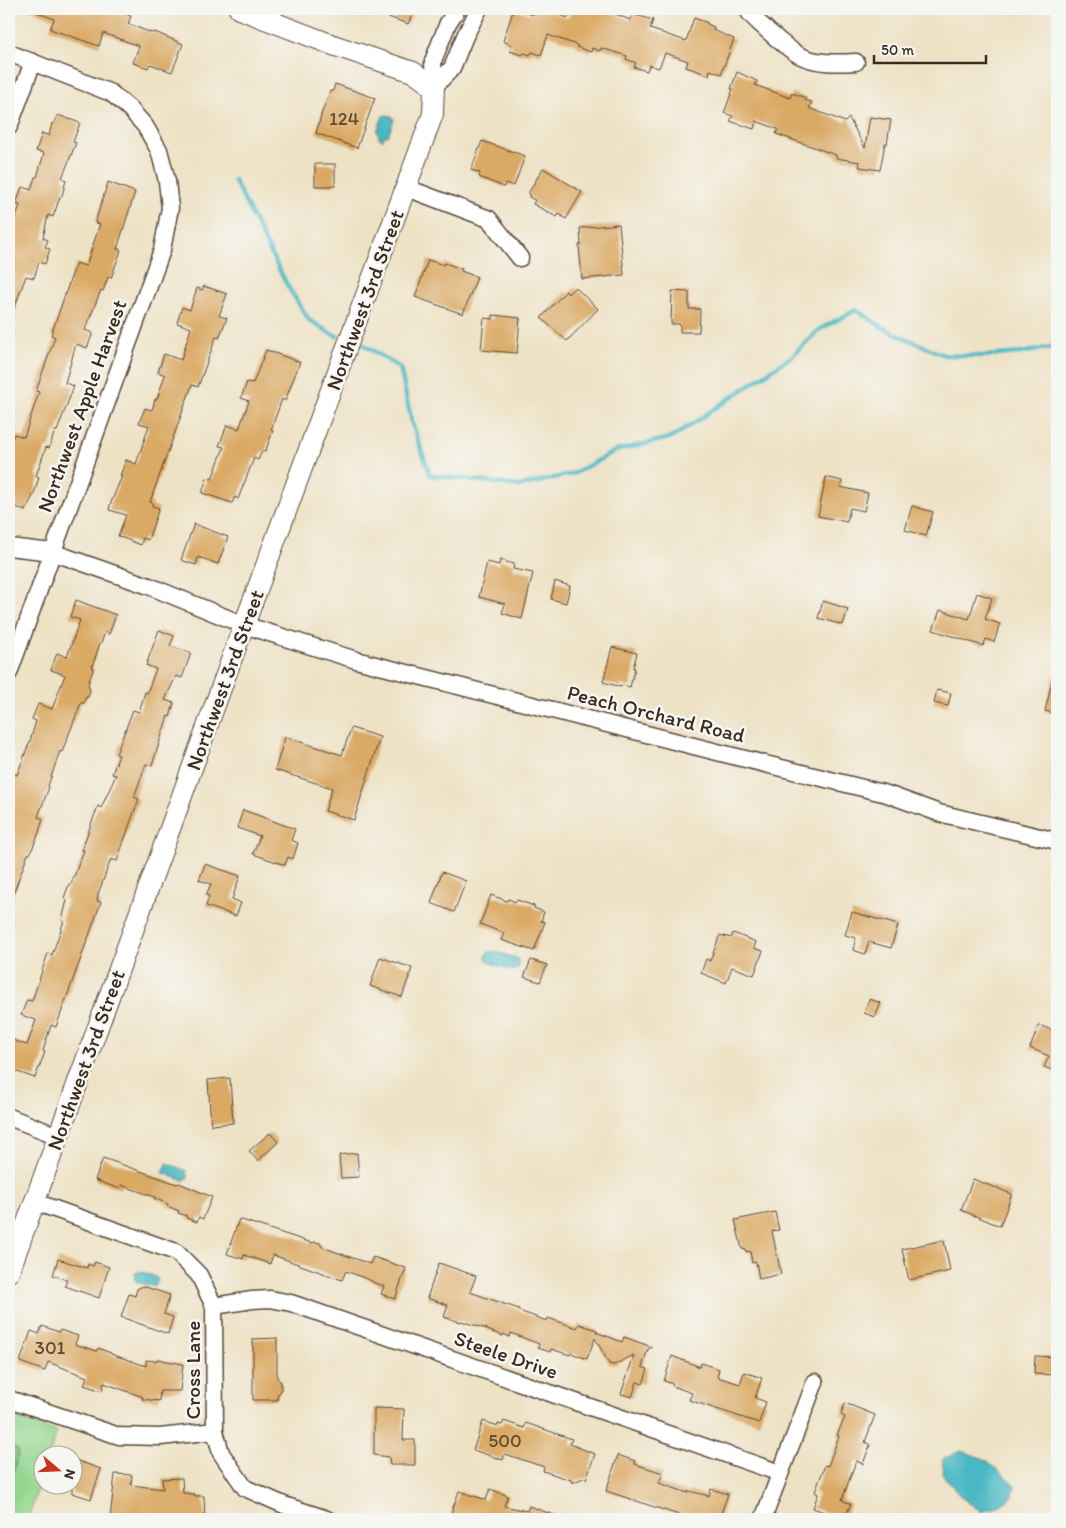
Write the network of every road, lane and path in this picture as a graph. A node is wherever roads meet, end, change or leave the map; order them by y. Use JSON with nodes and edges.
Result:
{"nodes":[{"id":1,"x":239,"y":9,"type":"edge"},
{"id":2,"x":457,"y":9,"type":"edge"},
{"id":3,"x":479,"y":9,"type":"edge"},
{"id":4,"x":747,"y":9,"type":"edge"},
{"id":5,"x":273,"y":15,"type":"edge"},
{"id":6,"x":9,"y":53,"type":"edge"},
{"id":7,"x":33,"y":62,"type":"junction"},
{"id":8,"x":856,"y":62,"type":"dead end"},
{"id":9,"x":434,"y":86,"type":"junction"},
{"id":10,"x":9,"y":127,"type":"edge"},
{"id":11,"x":407,"y":188,"type":"junction"},
{"id":12,"x":520,"y":258,"type":"dead end"},
{"id":13,"x":9,"y":547,"type":"edge"},
{"id":14,"x":52,"y":552,"type":"junction"},
{"id":15,"x":244,"y":625,"type":"junction"},
{"id":16,"x":9,"y":673,"type":"edge"},
{"id":17,"x":1057,"y":841,"type":"edge"},
{"id":18,"x":9,"y":1117,"type":"edge"},
{"id":19,"x":58,"y":1136,"type":"junction"},
{"id":20,"x":35,"y":1202,"type":"junction"},
{"id":21,"x":9,"y":1272,"type":"edge"},
{"id":22,"x":214,"y":1306,"type":"junction"},
{"id":23,"x":815,"y":1382,"type":"dead end"},
{"id":24,"x":9,"y":1399,"type":"edge"},
{"id":25,"x":215,"y":1432,"type":"junction"},
{"id":26,"x":780,"y":1472,"type":"junction"},
{"id":27,"x":326,"y":1519,"type":"edge"},
{"id":28,"x":763,"y":1519,"type":"edge"}],
"edges":[{"from":1,"to":5,"type":"street"},
{"from":2,"to":9,"type":"street"},
{"from":3,"to":9,"type":"street"},
{"from":4,"to":8,"type":"street"},
{"from":5,"to":9,"type":"street"},
{"from":6,"to":7,"type":"street","name":"Northwest Apple Harvest"},
{"from":7,"to":10,"type":"street"},
{"from":7,"to":14,"type":"street","name":"Northwest Apple Harvest"},
{"from":9,"to":11,"type":"street","name":"Northwest 3rd Street"},
{"from":11,"to":12,"type":"street"},
{"from":11,"to":15,"type":"street","name":"Northwest 3rd Street"},
{"from":13,"to":14,"type":"street","name":"Peach Orchard Road"},
{"from":14,"to":15,"type":"street","name":"Peach Orchard Road"},
{"from":14,"to":16,"type":"street","name":"Northwest Apple Harvest"},
{"from":15,"to":17,"type":"street","name":"Peach Orchard Road"},
{"from":15,"to":19,"type":"street","name":"Northwest 3rd Street"},
{"from":18,"to":19,"type":"street"},
{"from":19,"to":20,"type":"street","name":"Northwest 3rd Street"},
{"from":20,"to":21,"type":"street","name":"Northwest 3rd Street"},
{"from":20,"to":22,"type":"street"},
{"from":22,"to":25,"type":"street","name":"Cross Lane"},
{"from":22,"to":26,"type":"street","name":"Steele Drive"},
{"from":23,"to":26,"type":"street"},
{"from":24,"to":25,"type":"street","name":"Cross Lane"},
{"from":25,"to":27,"type":"street"},
{"from":26,"to":28,"type":"street"}]}
